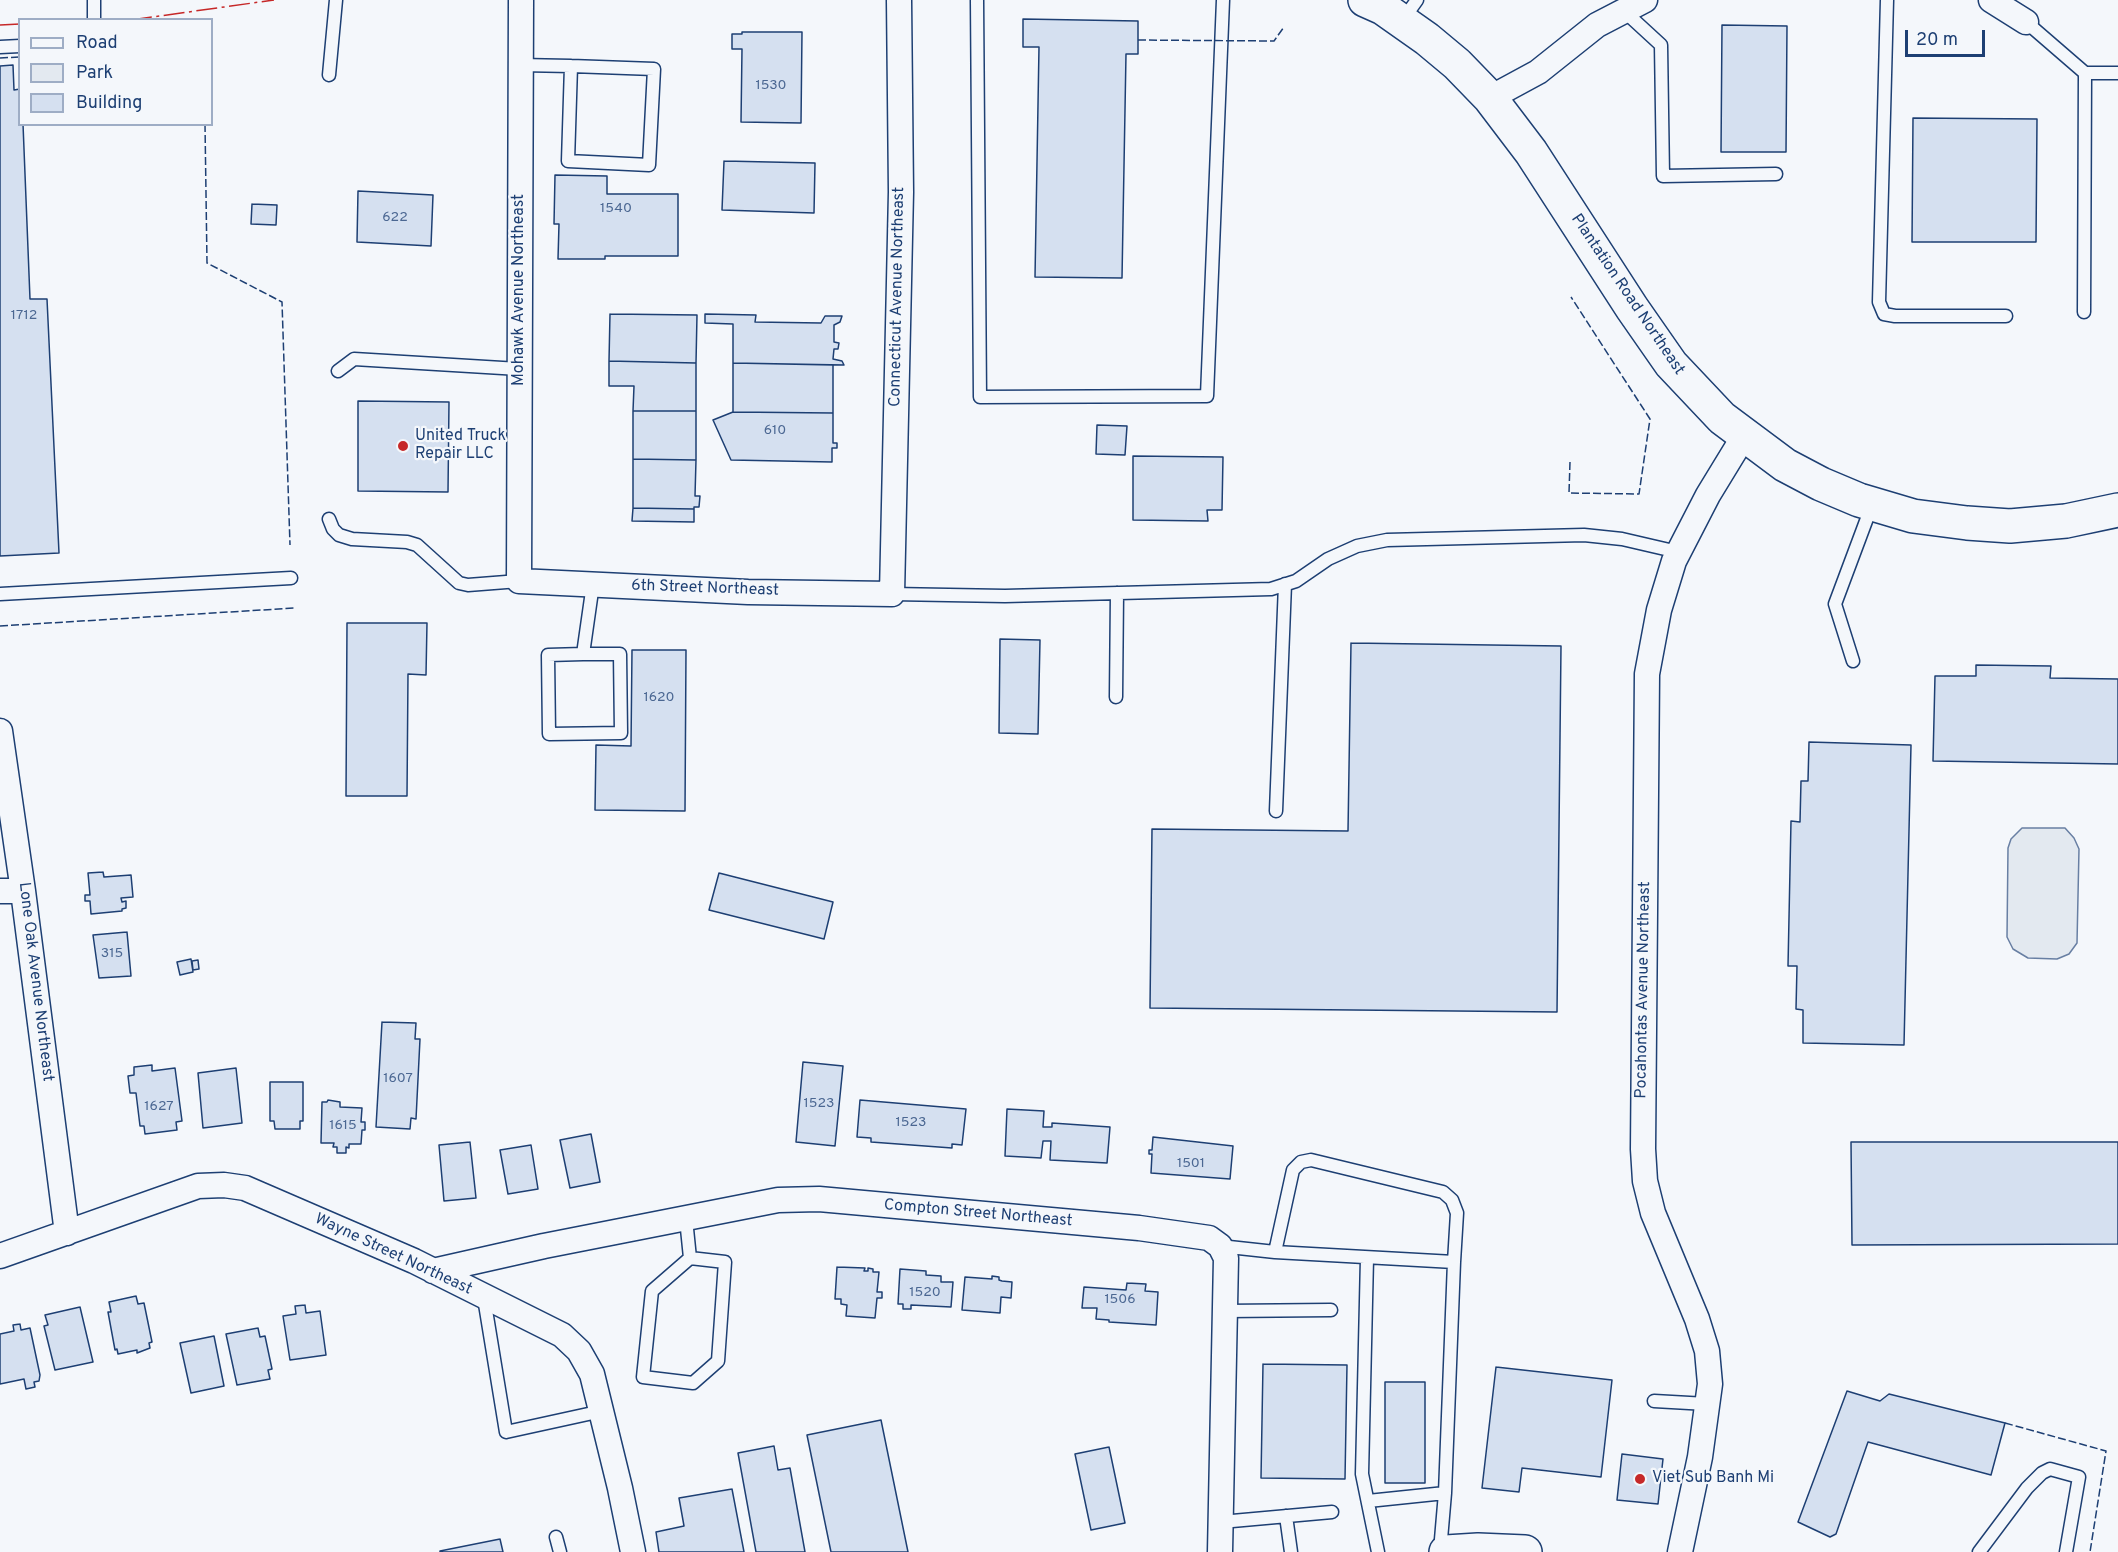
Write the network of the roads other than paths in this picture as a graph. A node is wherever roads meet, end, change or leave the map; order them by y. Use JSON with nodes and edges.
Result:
{"nodes":[{"id":1,"x":94,"y":0,"type":"edge"},
{"id":2,"x":336,"y":0,"type":"edge"},
{"id":3,"x":520,"y":0,"type":"edge"},
{"id":4,"x":899,"y":0,"type":"edge"},
{"id":5,"x":977,"y":0,"type":"edge"},
{"id":6,"x":1223,"y":0,"type":"edge"},
{"id":7,"x":1365,"y":0,"type":"edge"},
{"id":8,"x":1887,"y":0,"type":"edge"},
{"id":9,"x":1991,"y":0,"type":"edge"},
{"id":10,"x":1635,"y":5,"type":"edge"},
{"id":11,"x":1409,"y":11,"type":"edge"},
{"id":12,"x":94,"y":18,"type":"edge"},
{"id":13,"x":2026,"y":22,"type":"joint"},
{"id":14,"x":18,"y":46,"type":"edge"},
{"id":15,"x":0,"y":47,"type":"edge"},
{"id":16,"x":520,"y":65,"type":"junction"},
{"id":17,"x":571,"y":66,"type":"junction"},
{"id":18,"x":2085,"y":73,"type":"junction"},
{"id":19,"x":2118,"y":73,"type":"edge"},
{"id":20,"x":329,"y":75,"type":"dead end"},
{"id":21,"x":1490,"y":98,"type":"junction"},
{"id":22,"x":1776,"y":174,"type":"dead end"},
{"id":23,"x":2084,"y":312,"type":"dead end"},
{"id":24,"x":2006,"y":315,"type":"dead end"},
{"id":25,"x":519,"y":369,"type":"junction"},
{"id":26,"x":338,"y":371,"type":"dead end"},
{"id":27,"x":1744,"y":436,"type":"junction"},
{"id":28,"x":1872,"y":504,"type":"junction"},
{"id":29,"x":2118,"y":510,"type":"edge"},
{"id":30,"x":329,"y":519,"type":"dead end"},
{"id":31,"x":1678,"y":552,"type":"junction"},
{"id":32,"x":291,"y":578,"type":"dead end"},
{"id":33,"x":519,"y":581,"type":"junction"},
{"id":34,"x":593,"y":584,"type":"junction"},
{"id":35,"x":1285,"y":584,"type":"junction"},
{"id":36,"x":1117,"y":593,"type":"junction"},
{"id":37,"x":0,"y":594,"type":"edge"},
{"id":38,"x":892,"y":594,"type":"junction"},
{"id":39,"x":583,"y":654,"type":"junction"},
{"id":40,"x":1853,"y":661,"type":"dead end"},
{"id":41,"x":1116,"y":697,"type":"dead end"},
{"id":42,"x":0,"y":731,"type":"edge"},
{"id":43,"x":1276,"y":811,"type":"dead end"},
{"id":44,"x":12,"y":891,"type":"edge"},
{"id":45,"x":686,"y":1218,"type":"junction"},
{"id":46,"x":67,"y":1233,"type":"junction"},
{"id":47,"x":1220,"y":1246,"type":"junction"},
{"id":48,"x":1275,"y":1252,"type":"junction"},
{"id":49,"x":0,"y":1256,"type":"edge"},
{"id":50,"x":690,"y":1258,"type":"junction"},
{"id":51,"x":1367,"y":1258,"type":"junction"},
{"id":52,"x":1454,"y":1262,"type":"junction"},
{"id":53,"x":433,"y":1271,"type":"junction"},
{"id":54,"x":483,"y":1298,"type":"junction"},
{"id":55,"x":1331,"y":1310,"type":"dead end"},
{"id":56,"x":1225,"y":1311,"type":"junction"},
{"id":57,"x":1654,"y":1401,"type":"dead end"},
{"id":58,"x":1707,"y":1404,"type":"junction"},
{"id":59,"x":602,"y":1411,"type":"junction"},
{"id":60,"x":1445,"y":1493,"type":"junction"},
{"id":61,"x":1368,"y":1501,"type":"junction"},
{"id":62,"x":1332,"y":1512,"type":"dead end"},
{"id":63,"x":1286,"y":1516,"type":"junction"},
{"id":64,"x":1221,"y":1522,"type":"junction"},
{"id":65,"x":556,"y":1537,"type":"dead end"},
{"id":66,"x":560,"y":1552,"type":"edge"},
{"id":67,"x":633,"y":1552,"type":"edge"},
{"id":68,"x":1220,"y":1552,"type":"edge"},
{"id":69,"x":1291,"y":1552,"type":"edge"},
{"id":70,"x":1378,"y":1552,"type":"edge"},
{"id":71,"x":1440,"y":1552,"type":"edge"},
{"id":72,"x":1446,"y":1552,"type":"edge"},
{"id":73,"x":1525,"y":1552,"type":"edge"},
{"id":74,"x":1680,"y":1552,"type":"edge"},
{"id":75,"x":1979,"y":1552,"type":"edge"},
{"id":76,"x":2066,"y":1552,"type":"edge"}],
"edges":[{"from":1,"to":12,"type":"lane"},
{"from":2,"to":20,"type":"lane"},
{"from":3,"to":16,"type":"street","name":"Mohawk Avenue Northeast"},
{"from":4,"to":38,"type":"street","name":"Connecticut Avenue Northeast"},
{"from":5,"to":6,"type":"lane"},
{"from":7,"to":11,"type":"street","name":"Plantation Road Northeast"},
{"from":8,"to":24,"type":"lane"},
{"from":9,"to":13,"type":"street"},
{"from":10,"to":21,"type":"street"},
{"from":10,"to":22,"type":"lane"},
{"from":11,"to":21,"type":"street","name":"Plantation Road Northeast"},
{"from":13,"to":18,"type":"lane"},
{"from":14,"to":15,"type":"lane"},
{"from":16,"to":17,"type":"lane"},
{"from":16,"to":25,"type":"street","name":"Mohawk Avenue Northeast"},
{"from":17,"to":17,"type":"lane"},
{"from":18,"to":19,"type":"lane"},
{"from":18,"to":23,"type":"lane"},
{"from":21,"to":27,"type":"street","name":"Plantation Road Northeast"},
{"from":25,"to":26,"type":"lane"},
{"from":25,"to":33,"type":"street","name":"Mohawk Avenue Northeast"},
{"from":27,"to":28,"type":"street","name":"Plantation Road Northeast"},
{"from":27,"to":31,"type":"street","name":"Pocahontas Avenue Northeast"},
{"from":28,"to":29,"type":"street","name":"Plantation Road Northeast"},
{"from":28,"to":40,"type":"lane"},
{"from":30,"to":33,"type":"lane"},
{"from":31,"to":35,"type":"lane"},
{"from":31,"to":58,"type":"street","name":"Pocahontas Avenue Northeast"},
{"from":32,"to":37,"type":"lane"},
{"from":33,"to":34,"type":"street","name":"6th Street Northeast"},
{"from":34,"to":38,"type":"street","name":"6th Street Northeast"},
{"from":34,"to":39,"type":"lane"},
{"from":35,"to":36,"type":"lane"},
{"from":35,"to":43,"type":"lane"},
{"from":36,"to":38,"type":"lane"},
{"from":36,"to":41,"type":"lane"},
{"from":39,"to":39,"type":"lane"},
{"from":42,"to":44,"type":"street","name":"Lone Oak Avenue Northeast"},
{"from":44,"to":46,"type":"street","name":"Lone Oak Avenue Northeast"},
{"from":45,"to":47,"type":"street","name":"Compton Street Northeast"},
{"from":45,"to":50,"type":"lane"},
{"from":45,"to":53,"type":"street","name":"Compton Street Northeast"},
{"from":46,"to":49,"type":"street","name":"Wayne Street Northeast"},
{"from":46,"to":53,"type":"street","name":"Wayne Street Northeast"},
{"from":47,"to":48,"type":"lane"},
{"from":47,"to":56,"type":"street"},
{"from":48,"to":51,"type":"lane"},
{"from":48,"to":52,"type":"lane"},
{"from":50,"to":50,"type":"lane"},
{"from":51,"to":52,"type":"lane"},
{"from":51,"to":61,"type":"lane"},
{"from":52,"to":60,"type":"lane"},
{"from":53,"to":54,"type":"street","name":"Wayne Street Northeast"},
{"from":54,"to":59,"type":"street","name":"Wayne Street Northeast"},
{"from":54,"to":59,"type":"lane"},
{"from":55,"to":56,"type":"lane"},
{"from":56,"to":64,"type":"street"},
{"from":57,"to":58,"type":"lane"},
{"from":58,"to":74,"type":"street","name":"Pocahontas Avenue Northeast"},
{"from":59,"to":67,"type":"street","name":"Wayne Street Northeast"},
{"from":60,"to":61,"type":"lane"},
{"from":60,"to":71,"type":"lane"},
{"from":61,"to":70,"type":"lane"},
{"from":62,"to":63,"type":"lane"},
{"from":63,"to":64,"type":"lane"},
{"from":63,"to":69,"type":"lane"},
{"from":64,"to":68,"type":"street"},
{"from":65,"to":66,"type":"lane"},
{"from":72,"to":73,"type":"street"},
{"from":75,"to":76,"type":"lane"}]}
